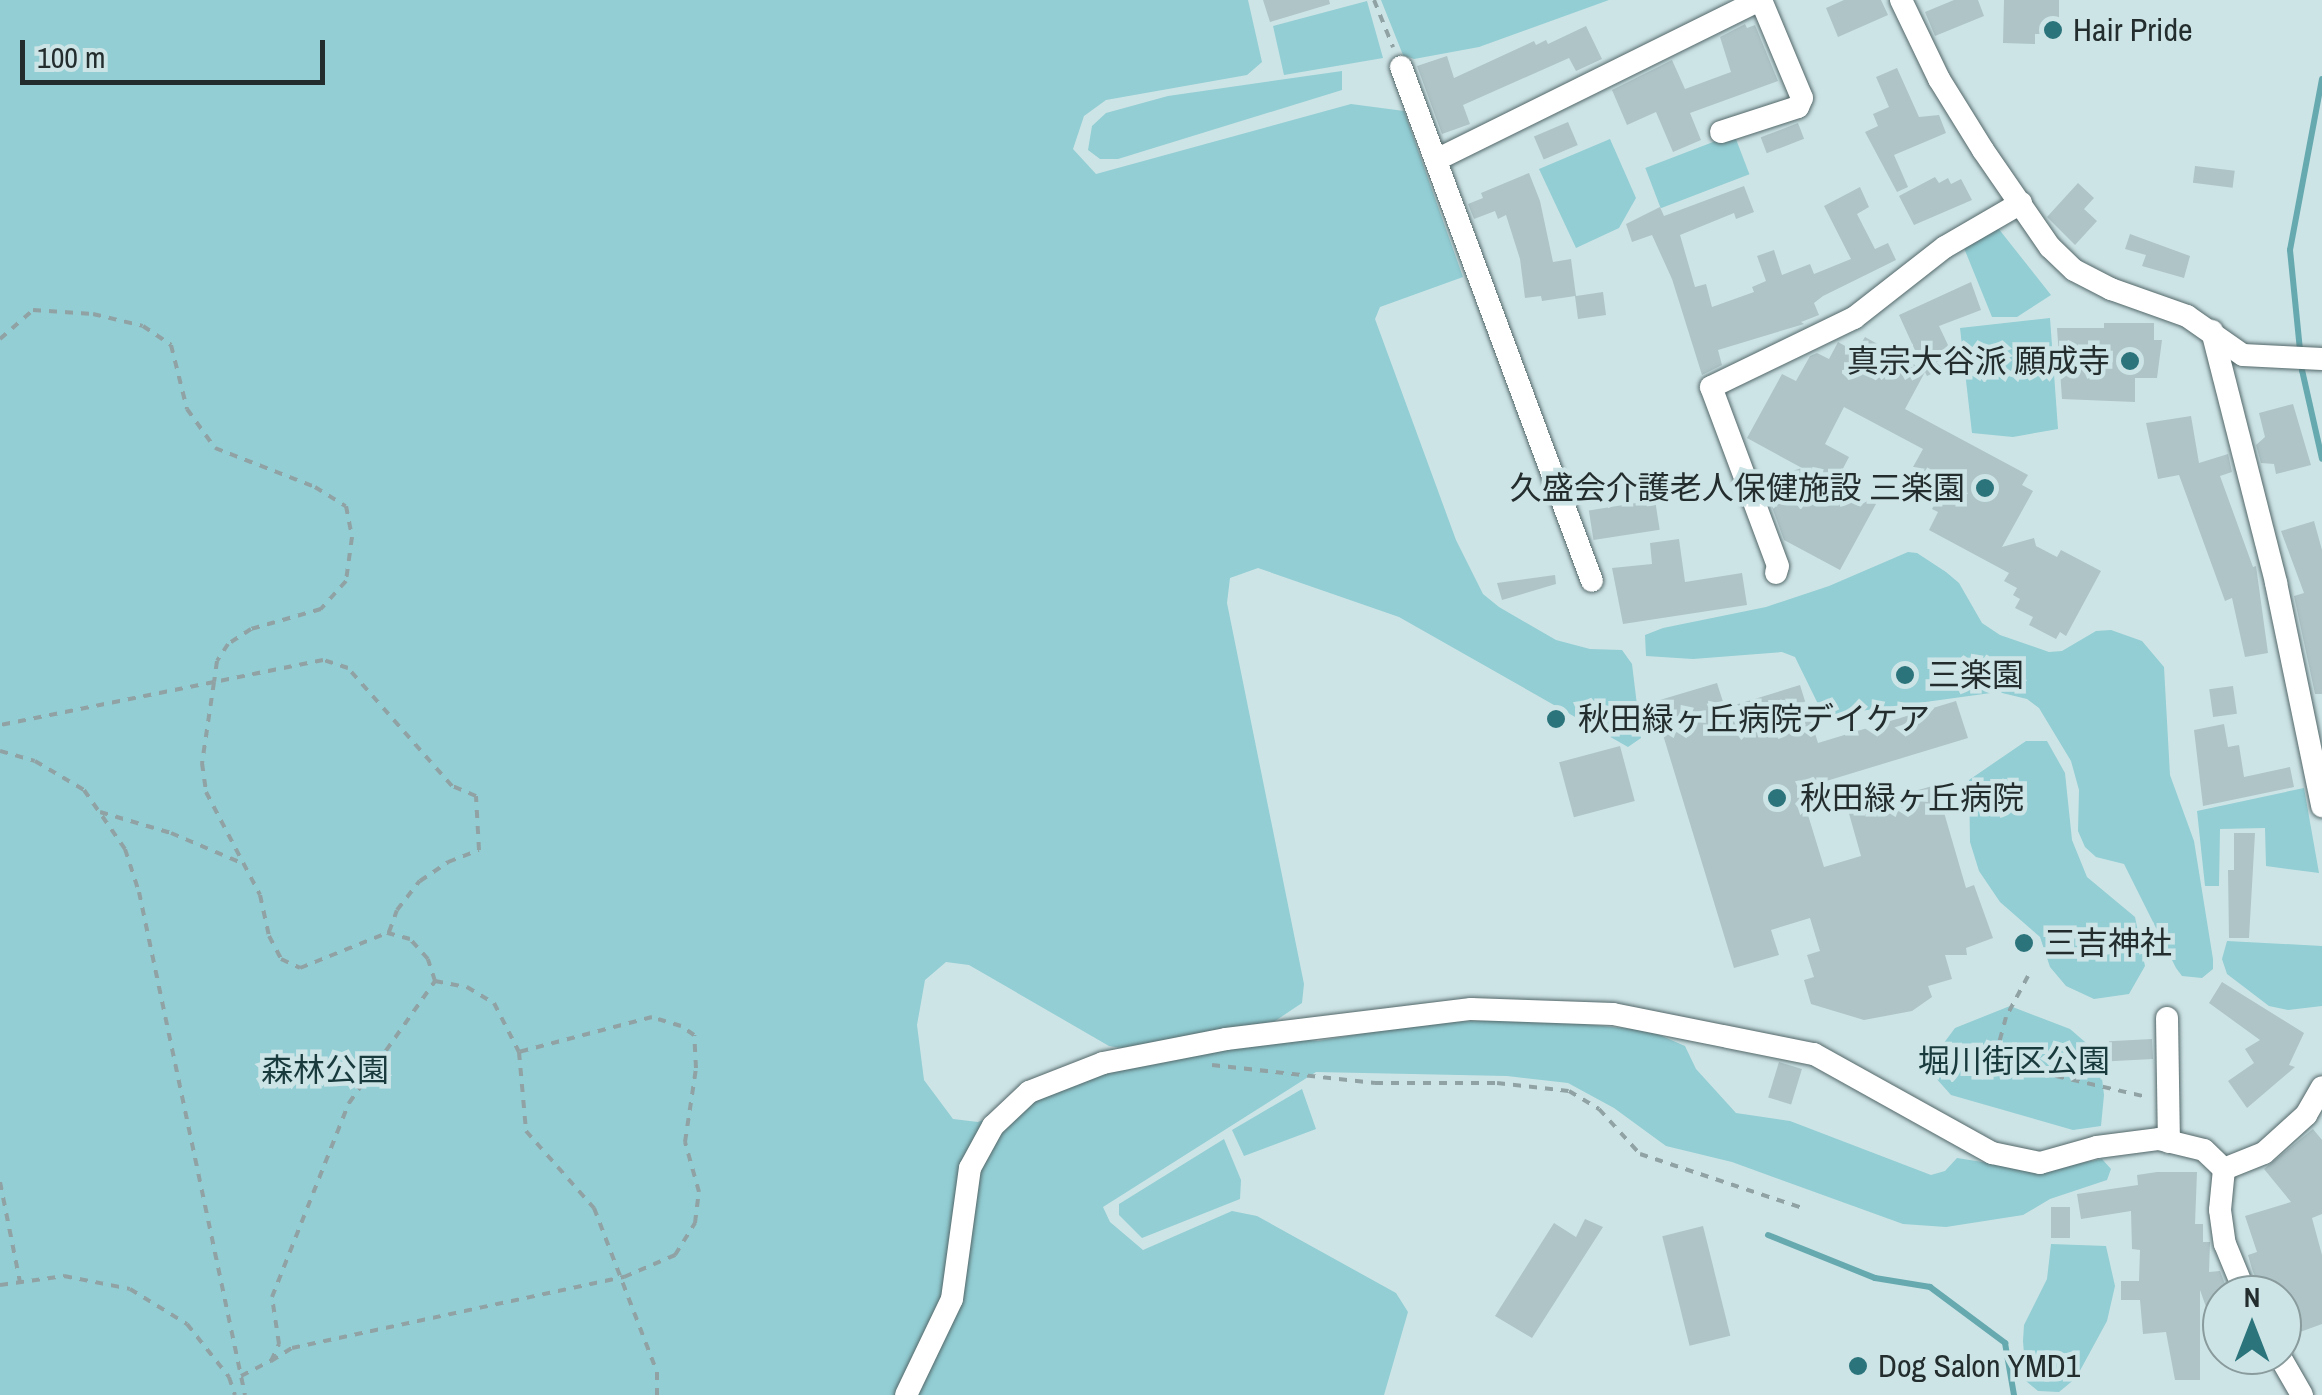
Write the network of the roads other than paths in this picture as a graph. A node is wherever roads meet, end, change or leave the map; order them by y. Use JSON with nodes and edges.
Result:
{"nodes":[{"id":1,"x":1761,"y":0,"type":"edge"},
{"id":2,"x":1901,"y":0,"type":"edge"},
{"id":3,"x":1401,"y":67,"type":"road end"},
{"id":4,"x":1721,"y":132,"type":"dead end"},
{"id":5,"x":1438,"y":159,"type":"junction"},
{"id":6,"x":2021,"y":203,"type":"junction"},
{"id":7,"x":2212,"y":330,"type":"junction"},
{"id":8,"x":2318,"y":358,"type":"edge"},
{"id":9,"x":1776,"y":573,"type":"dead end"},
{"id":10,"x":1592,"y":581,"type":"dead end"},
{"id":11,"x":2322,"y":806,"type":"edge"},
{"id":12,"x":2166,"y":1018,"type":"dead end"},
{"id":13,"x":2322,"y":1088,"type":"edge"},
{"id":14,"x":2169,"y":1142,"type":"junction"},
{"id":15,"x":2224,"y":1169,"type":"junction"},
{"id":16,"x":2238,"y":1275,"type":"edge"},
{"id":17,"x":906,"y":1395,"type":"edge"}],
"edges":[{"from":1,"to":4,"type":"street"},
{"from":1,"to":5,"type":"street"},
{"from":2,"to":6,"type":"street"},
{"from":3,"to":5,"type":"street"},
{"from":5,"to":10,"type":"street"},
{"from":6,"to":7,"type":"street"},
{"from":6,"to":9,"type":"street"},
{"from":7,"to":8,"type":"street"},
{"from":7,"to":11,"type":"street"},
{"from":12,"to":14,"type":"street"},
{"from":13,"to":15,"type":"street"},
{"from":14,"to":15,"type":"street"},
{"from":14,"to":17,"type":"street"},
{"from":15,"to":16,"type":"street"}]}
